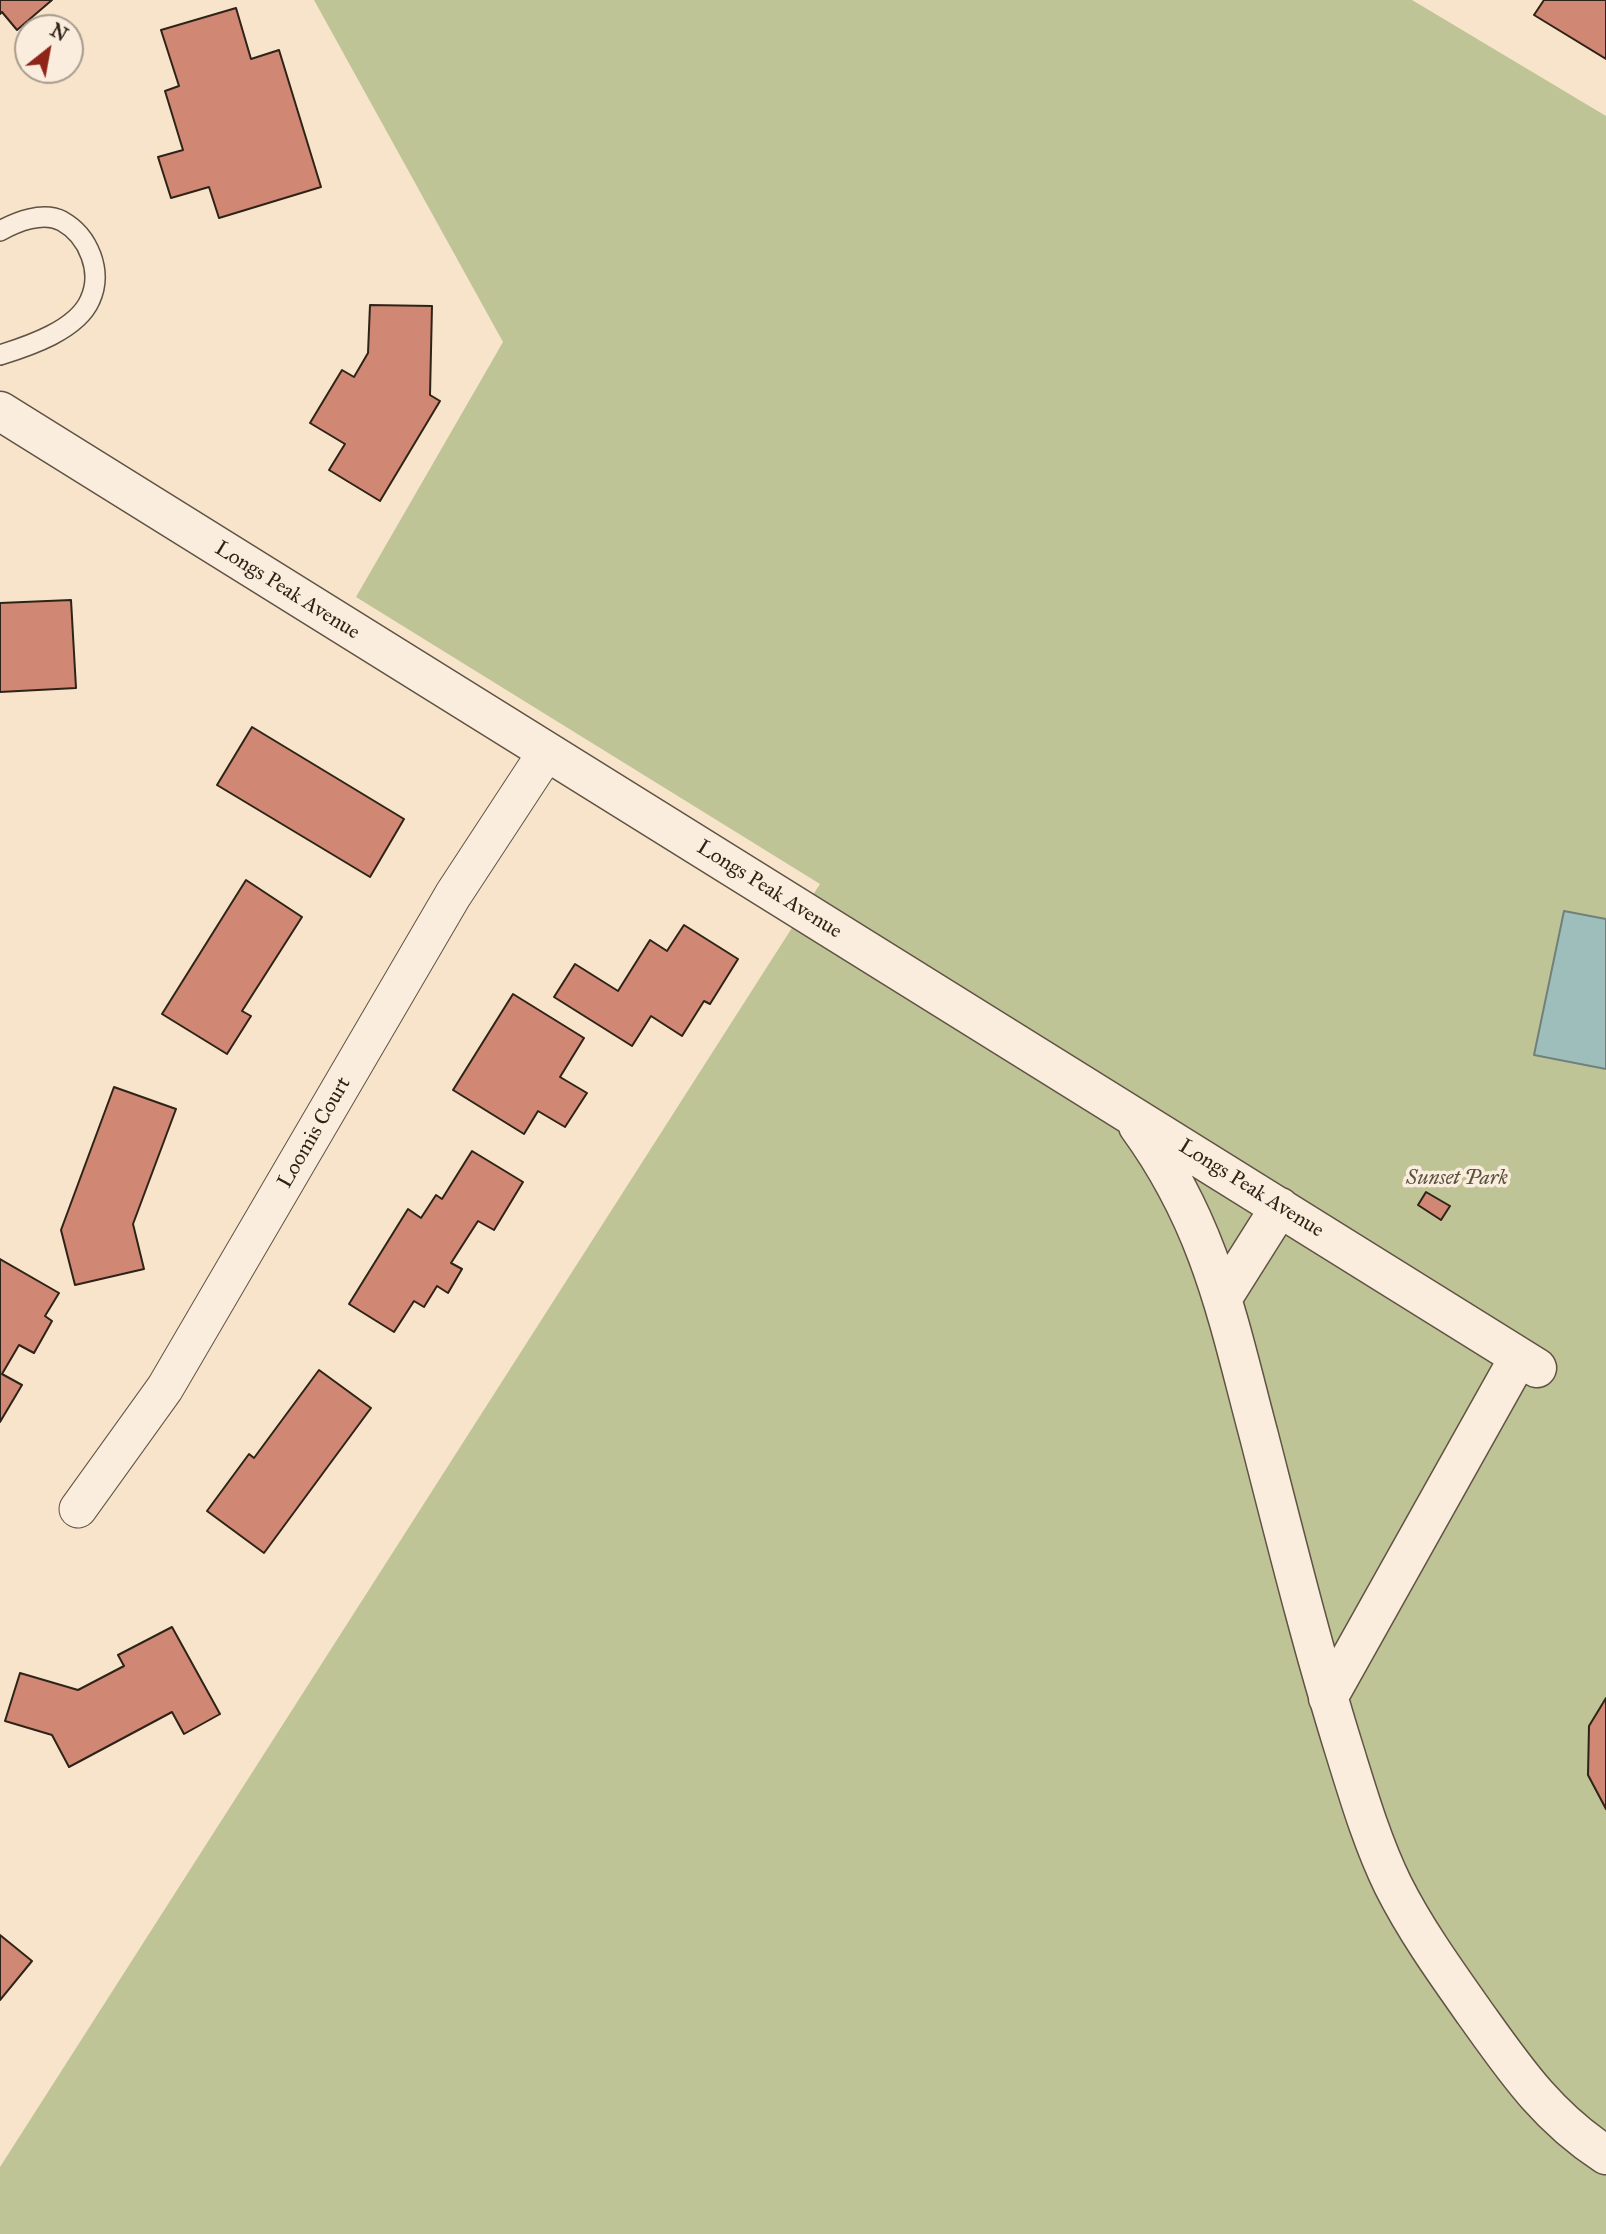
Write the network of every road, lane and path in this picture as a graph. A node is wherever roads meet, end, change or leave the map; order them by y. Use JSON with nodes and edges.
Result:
{"nodes":[{"id":1,"x":0,"y":231,"type":"edge"},
{"id":2,"x":0,"y":355,"type":"edge"},
{"id":3,"x":0,"y":411,"type":"edge"},
{"id":4,"x":547,"y":753,"type":"junction"},
{"id":5,"x":1126,"y":1111,"type":"junction"},
{"id":6,"x":1280,"y":1207,"type":"junction"},
{"id":7,"x":1222,"y":1299,"type":"junction"},
{"id":8,"x":78,"y":1509,"type":"dead end"},
{"id":9,"x":1328,"y":1698,"type":"junction"},
{"id":10,"x":1606,"y":2155,"type":"edge"}],
"edges":[{"from":1,"to":2,"type":"lane"},
{"from":3,"to":4,"type":"street","name":"Longs Peak Avenue"},
{"from":4,"to":5,"type":"street","name":"Longs Peak Avenue"},
{"from":4,"to":8,"type":"street","name":"Loomis Court"},
{"from":5,"to":6,"type":"street","name":"Longs Peak Avenue"},
{"from":5,"to":7,"type":"street"},
{"from":6,"to":7,"type":"street"},
{"from":6,"to":9,"type":"street","name":"Longs Peak Avenue"},
{"from":7,"to":9,"type":"street"},
{"from":9,"to":10,"type":"street"}]}
